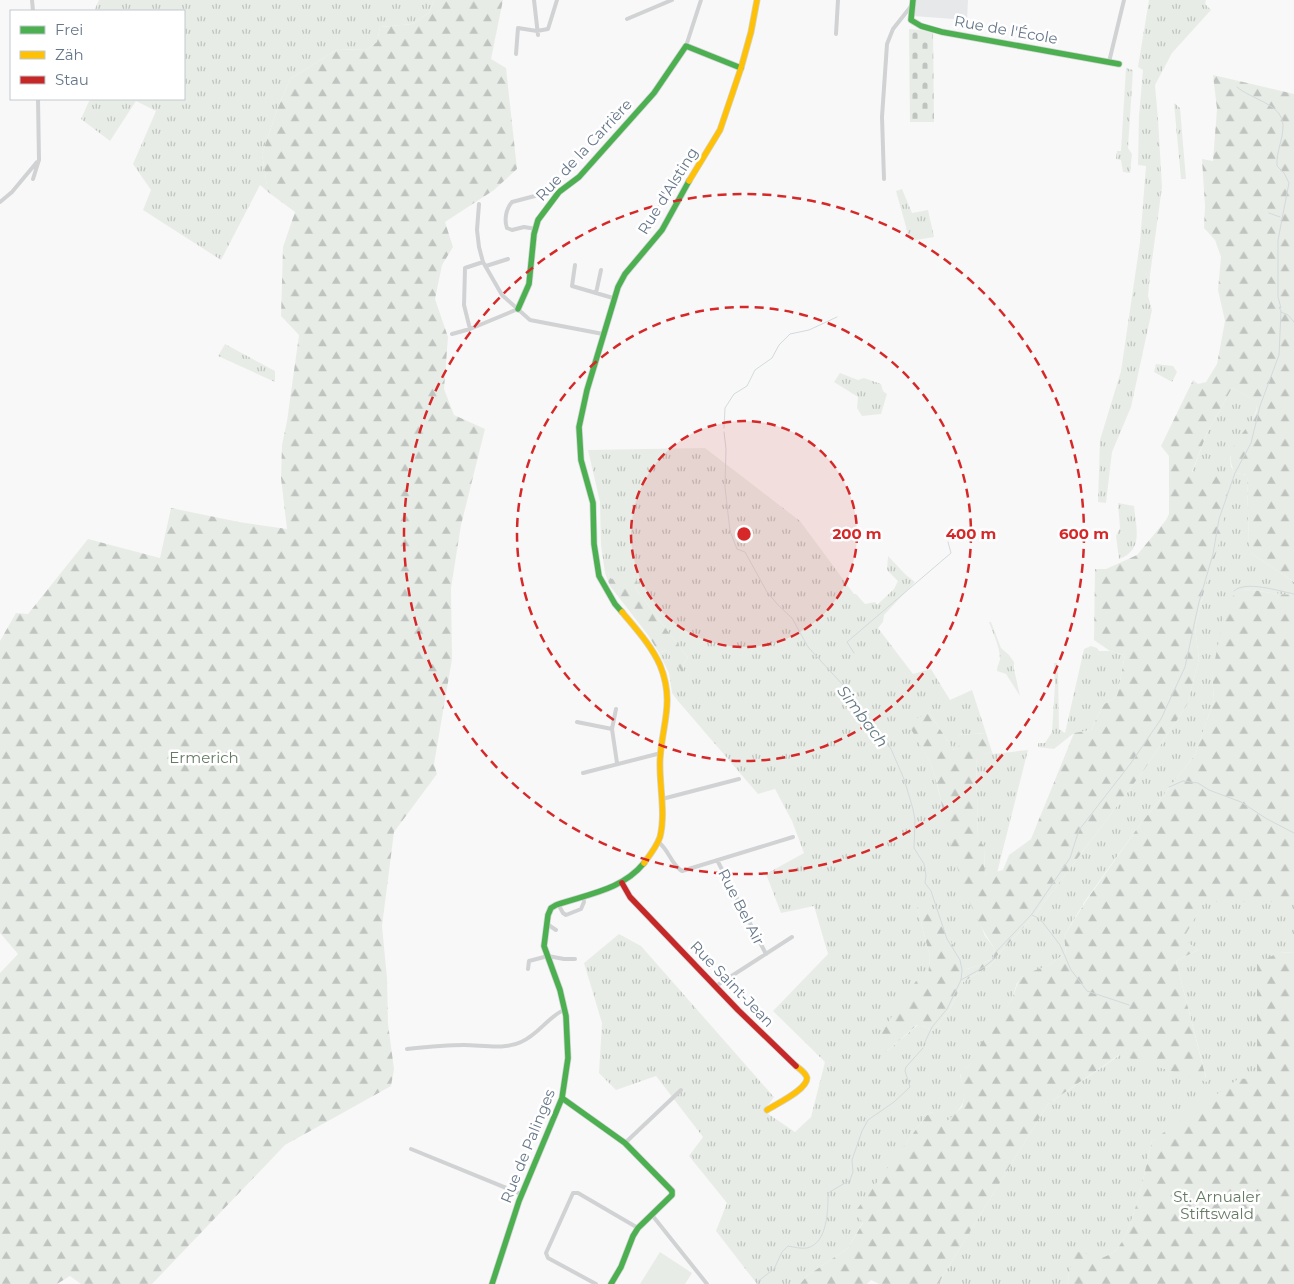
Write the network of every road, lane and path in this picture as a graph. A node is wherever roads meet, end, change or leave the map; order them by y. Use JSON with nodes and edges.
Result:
{"nodes":[{"id":1,"x":534,"y":0,"type":"edge"},
{"id":2,"x":558,"y":0,"type":"edge"},
{"id":3,"x":672,"y":0,"type":"edge"},
{"id":4,"x":701,"y":0,"type":"edge"},
{"id":5,"x":757,"y":0,"type":"edge"},
{"id":6,"x":838,"y":0,"type":"edge"},
{"id":7,"x":1124,"y":0,"type":"edge"},
{"id":8,"x":912,"y":2,"type":"edge"},
{"id":9,"x":627,"y":19,"type":"dead end"},
{"id":10,"x":538,"y":33,"type":"junction"},
{"id":11,"x":836,"y":34,"type":"dead end"},
{"id":12,"x":686,"y":46,"type":"junction"},
{"id":13,"x":516,"y":54,"type":"dead end"},
{"id":14,"x":1109,"y":62,"type":"junction"},
{"id":15,"x":1119,"y":64,"type":"dead end"},
{"id":16,"x":741,"y":68,"type":"junction"},
{"id":17,"x":38,"y":100,"type":"edge"},
{"id":18,"x":39,"y":160,"type":"junction"},
{"id":19,"x":33,"y":179,"type":"dead end"},
{"id":20,"x":884,"y":179,"type":"dead end"},
{"id":21,"x":559,"y":192,"type":"junction"},
{"id":22,"x":0,"y":202,"type":"edge"},
{"id":23,"x":479,"y":204,"type":"dead end"},
{"id":24,"x":536,"y":229,"type":"junction"},
{"id":25,"x":508,"y":259,"type":"dead end"},
{"id":26,"x":483,"y":262,"type":"junction"},
{"id":27,"x":575,"y":265,"type":"dead end"},
{"id":28,"x":486,"y":266,"type":"junction"},
{"id":29,"x":601,"y":270,"type":"dead end"},
{"id":30,"x":596,"y":293,"type":"junction"},
{"id":31,"x":613,"y":298,"type":"junction"},
{"id":32,"x":518,"y":310,"type":"junction"},
{"id":33,"x":470,"y":329,"type":"junction"},
{"id":34,"x":452,"y":334,"type":"dead end"},
{"id":35,"x":603,"y":334,"type":"junction"},
{"id":36,"x":616,"y":709,"type":"dead end"},
{"id":37,"x":577,"y":722,"type":"dead end"},
{"id":38,"x":612,"y":729,"type":"junction"},
{"id":39,"x":661,"y":753,"type":"junction"},
{"id":40,"x":617,"y":763,"type":"junction"},
{"id":41,"x":582,"y":773,"type":"dead end"},
{"id":42,"x":739,"y":779,"type":"dead end"},
{"id":43,"x":662,"y":799,"type":"junction"},
{"id":44,"x":794,"y":837,"type":"dead end"},
{"id":45,"x":658,"y":842,"type":"junction"},
{"id":46,"x":717,"y":860,"type":"junction"},
{"id":47,"x":622,"y":883,"type":"junction"},
{"id":48,"x":583,"y":896,"type":"junction"},
{"id":49,"x":558,"y":904,"type":"junction"},
{"id":50,"x":547,"y":924,"type":"junction"},
{"id":51,"x":556,"y":930,"type":"dead end"},
{"id":52,"x":792,"y":937,"type":"dead end"},
{"id":53,"x":766,"y":954,"type":"junction"},
{"id":54,"x":548,"y":956,"type":"junction"},
{"id":55,"x":575,"y":959,"type":"dead end"},
{"id":56,"x":528,"y":969,"type":"dead end"},
{"id":57,"x":716,"y":986,"type":"junction"},
{"id":58,"x":564,"y":1010,"type":"junction"},
{"id":59,"x":407,"y":1049,"type":"dead end"},
{"id":60,"x":681,"y":1090,"type":"dead end"},
{"id":61,"x":562,"y":1098,"type":"junction"},
{"id":62,"x":768,"y":1110,"type":"dead end"},
{"id":63,"x":625,"y":1143,"type":"junction"},
{"id":64,"x":411,"y":1149,"type":"dead end"},
{"id":65,"x":521,"y":1194,"type":"junction"},
{"id":66,"x":652,"y":1215,"type":"junction"},
{"id":67,"x":638,"y":1228,"type":"junction"},
{"id":68,"x":492,"y":1284,"type":"edge"},
{"id":69,"x":596,"y":1284,"type":"edge"},
{"id":70,"x":611,"y":1284,"type":"edge"},
{"id":71,"x":707,"y":1284,"type":"edge"}],
"edges":[{"from":1,"to":10,"type":"street"},
{"from":2,"to":10,"type":"street"},
{"from":3,"to":9,"type":"street"},
{"from":4,"to":12,"type":"street"},
{"from":5,"to":16,"type":"main road","name":"Rue d'Alsting"},
{"from":6,"to":11,"type":"street"},
{"from":7,"to":14,"type":"street"},
{"from":8,"to":14,"type":"main road","name":"Rue de l'École"},
{"from":8,"to":20,"type":"street"},
{"from":10,"to":13,"type":"street"},
{"from":12,"to":16,"type":"main road"},
{"from":12,"to":21,"type":"main road","name":"Rue de la Carrière"},
{"from":14,"to":15,"type":"main road","name":"Rue de l'École"},
{"from":16,"to":31,"type":"main road","name":"Rue d'Alsting"},
{"from":17,"to":18,"type":"street"},
{"from":18,"to":19,"type":"street"},
{"from":18,"to":22,"type":"street"},
{"from":21,"to":24,"type":"main road","name":"Rue de la Carrière"},
{"from":21,"to":24,"type":"street"},
{"from":23,"to":26,"type":"street"},
{"from":24,"to":32,"type":"main road","name":"Rue de la Carrière"},
{"from":25,"to":28,"type":"street"},
{"from":26,"to":28,"type":"street"},
{"from":26,"to":33,"type":"street"},
{"from":27,"to":30,"type":"street"},
{"from":28,"to":32,"type":"street"},
{"from":29,"to":30,"type":"street"},
{"from":30,"to":31,"type":"street"},
{"from":31,"to":35,"type":"main road","name":"Rue d'Alsting"},
{"from":32,"to":33,"type":"street"},
{"from":32,"to":35,"type":"street"},
{"from":33,"to":34,"type":"street"},
{"from":35,"to":39,"type":"main road","name":"Rue d'Alsting"},
{"from":36,"to":38,"type":"street"},
{"from":37,"to":38,"type":"street"},
{"from":38,"to":40,"type":"street"},
{"from":39,"to":40,"type":"street"},
{"from":39,"to":43,"type":"main road"},
{"from":40,"to":41,"type":"street"},
{"from":42,"to":43,"type":"street"},
{"from":43,"to":45,"type":"main road"},
{"from":44,"to":46,"type":"street"},
{"from":45,"to":46,"type":"street"},
{"from":45,"to":47,"type":"main road"},
{"from":46,"to":53,"type":"street","name":"Rue Bel Air"},
{"from":47,"to":48,"type":"main road"},
{"from":47,"to":57,"type":"main road","name":"Rue Saint-Jean"},
{"from":48,"to":49,"type":"main road"},
{"from":48,"to":49,"type":"street"},
{"from":49,"to":50,"type":"main road","name":"Rue de Palinges"},
{"from":50,"to":51,"type":"street"},
{"from":50,"to":54,"type":"main road","name":"Rue de Palinges"},
{"from":52,"to":53,"type":"street"},
{"from":53,"to":57,"type":"street"},
{"from":54,"to":55,"type":"street"},
{"from":54,"to":56,"type":"street"},
{"from":54,"to":58,"type":"main road","name":"Rue de Palinges"},
{"from":57,"to":62,"type":"main road","name":"Rue Saint-Jean"},
{"from":58,"to":59,"type":"street"},
{"from":58,"to":61,"type":"main road","name":"Rue de Palinges"},
{"from":60,"to":63,"type":"street"},
{"from":61,"to":63,"type":"main road"},
{"from":61,"to":65,"type":"main road","name":"Rue de Palinges"},
{"from":63,"to":66,"type":"main road"},
{"from":64,"to":65,"type":"street"},
{"from":65,"to":68,"type":"main road","name":"Rue de Palinges"},
{"from":66,"to":67,"type":"main road"},
{"from":66,"to":71,"type":"street"},
{"from":67,"to":69,"type":"street"},
{"from":67,"to":70,"type":"main road"}]}
